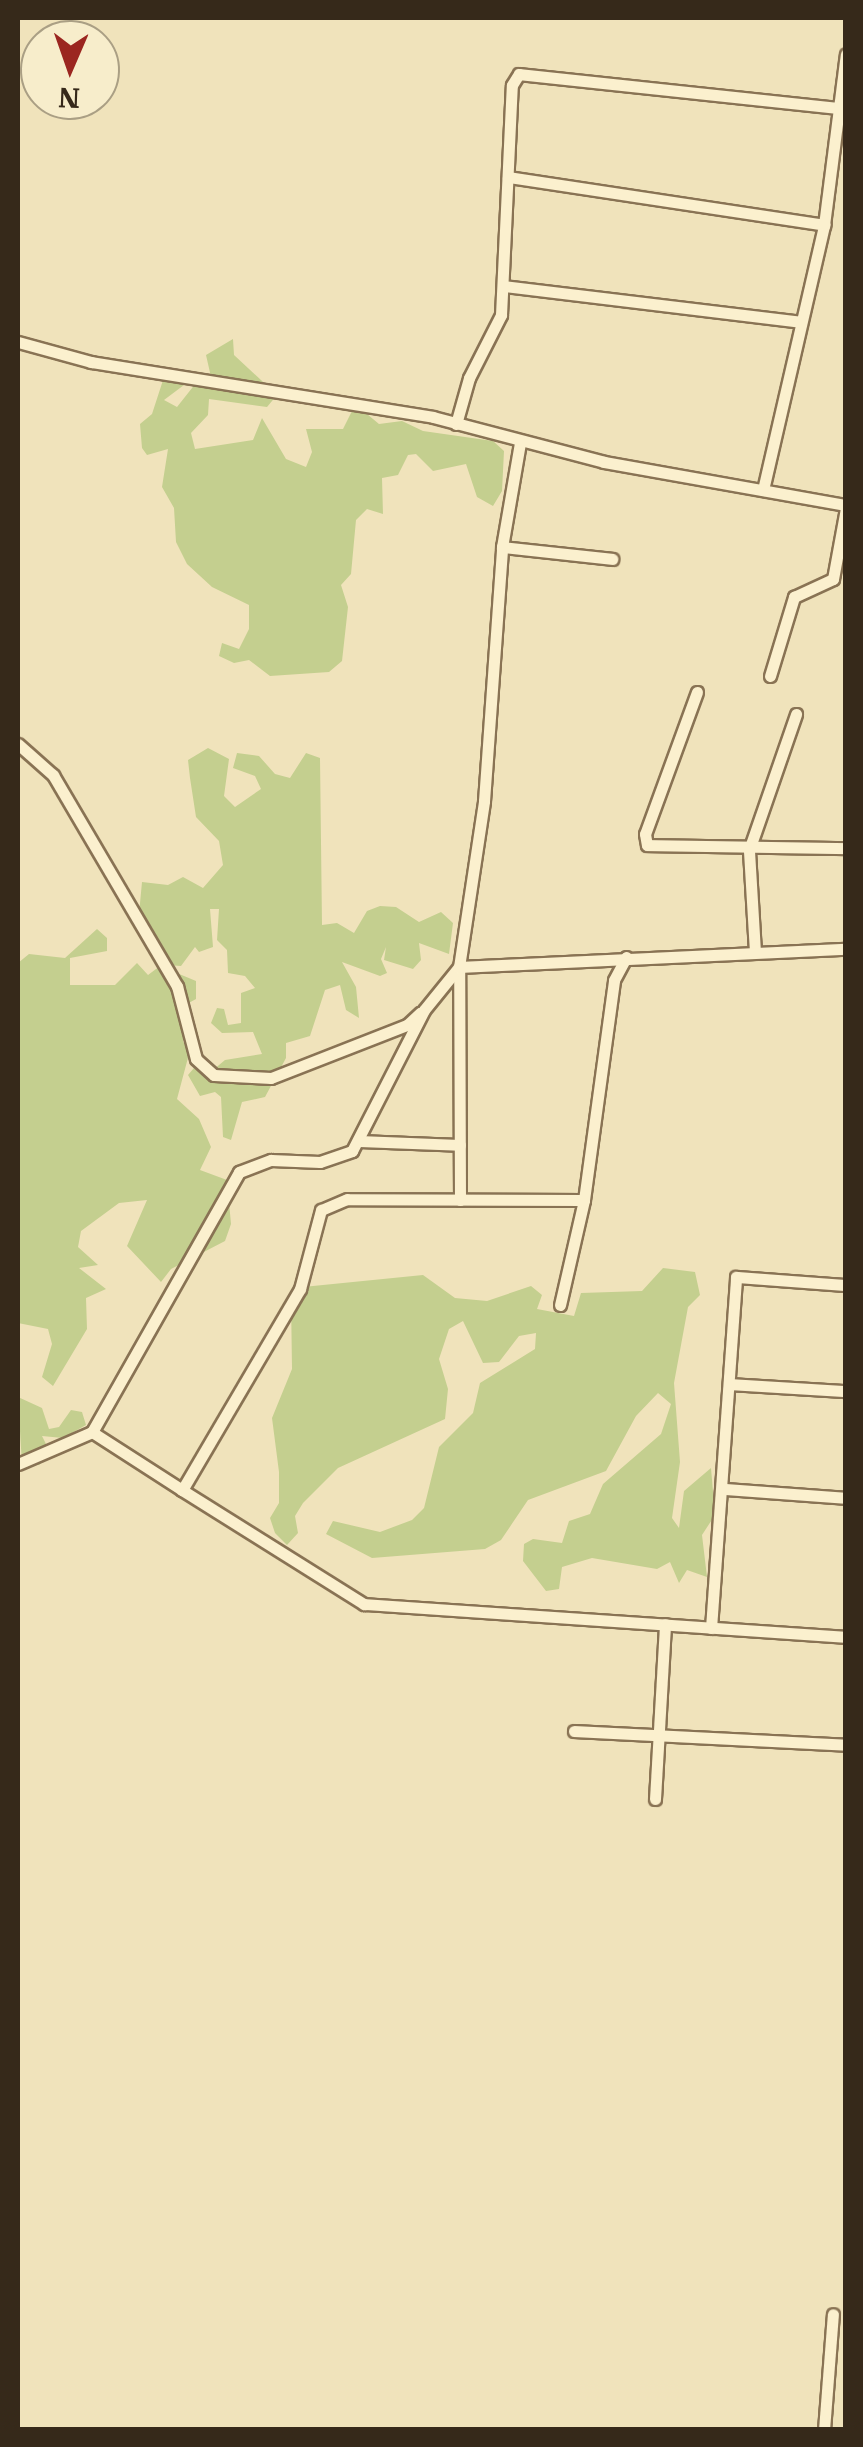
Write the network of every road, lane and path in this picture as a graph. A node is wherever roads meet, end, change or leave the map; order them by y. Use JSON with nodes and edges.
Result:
{"nodes":[{"id":1,"x":846,"y":54,"type":"edge"},
{"id":2,"x":837,"y":108,"type":"junction"},
{"id":3,"x":508,"y":177,"type":"junction"},
{"id":4,"x":824,"y":225,"type":"junction"},
{"id":5,"x":504,"y":286,"type":"junction"},
{"id":6,"x":802,"y":322,"type":"junction"},
{"id":7,"x":18,"y":342,"type":"edge"},
{"id":8,"x":456,"y":424,"type":"junction"},
{"id":9,"x":520,"y":443,"type":"junction"},
{"id":10,"x":762,"y":490,"type":"junction"},
{"id":11,"x":846,"y":506,"type":"edge"},
{"id":12,"x":502,"y":547,"type":"junction"},
{"id":13,"x":612,"y":559,"type":"dead end"},
{"id":14,"x":770,"y":676,"type":"dead end"},
{"id":15,"x":697,"y":692,"type":"dead end"},
{"id":16,"x":796,"y":714,"type":"dead end"},
{"id":17,"x":18,"y":744,"type":"edge"},
{"id":18,"x":846,"y":848,"type":"edge"},
{"id":19,"x":750,"y":850,"type":"junction"},
{"id":20,"x":846,"y":949,"type":"edge"},
{"id":21,"x":755,"y":952,"type":"junction"},
{"id":22,"x":626,"y":956,"type":"junction"},
{"id":23,"x":459,"y":967,"type":"junction"},
{"id":24,"x":424,"y":1010,"type":"junction"},
{"id":25,"x":358,"y":1140,"type":"junction"},
{"id":26,"x":460,"y":1145,"type":"junction"},
{"id":27,"x":460,"y":1200,"type":"junction"},
{"id":28,"x":584,"y":1200,"type":"junction"},
{"id":29,"x":846,"y":1285,"type":"edge"},
{"id":30,"x":560,"y":1305,"type":"dead end"},
{"id":31,"x":730,"y":1384,"type":"junction"},
{"id":32,"x":846,"y":1391,"type":"edge"},
{"id":33,"x":92,"y":1432,"type":"junction"},
{"id":34,"x":18,"y":1464,"type":"edge"},
{"id":35,"x":724,"y":1489,"type":"junction"},
{"id":36,"x":182,"y":1490,"type":"junction"},
{"id":37,"x":846,"y":1498,"type":"edge"},
{"id":38,"x":665,"y":1624,"type":"junction"},
{"id":39,"x":711,"y":1628,"type":"junction"},
{"id":40,"x":846,"y":1637,"type":"edge"},
{"id":41,"x":574,"y":1731,"type":"dead end"},
{"id":42,"x":658,"y":1733,"type":"junction"},
{"id":43,"x":846,"y":1745,"type":"edge"},
{"id":44,"x":655,"y":1798,"type":"dead end"},
{"id":45,"x":833,"y":2314,"type":"dead end"},
{"id":46,"x":824,"y":2430,"type":"edge"}],
"edges":[{"from":1,"to":2,"type":"street"},
{"from":2,"to":3,"type":"street"},
{"from":2,"to":4,"type":"street"},
{"from":3,"to":4,"type":"street"},
{"from":3,"to":5,"type":"street"},
{"from":4,"to":6,"type":"street"},
{"from":5,"to":6,"type":"street"},
{"from":5,"to":8,"type":"street"},
{"from":6,"to":10,"type":"street"},
{"from":7,"to":8,"type":"street"},
{"from":8,"to":9,"type":"street"},
{"from":9,"to":10,"type":"street"},
{"from":9,"to":12,"type":"street"},
{"from":10,"to":11,"type":"street"},
{"from":11,"to":14,"type":"street"},
{"from":12,"to":13,"type":"street"},
{"from":12,"to":23,"type":"street"},
{"from":15,"to":19,"type":"street"},
{"from":16,"to":19,"type":"street"},
{"from":17,"to":24,"type":"street"},
{"from":18,"to":19,"type":"street"},
{"from":19,"to":21,"type":"street"},
{"from":20,"to":21,"type":"street"},
{"from":21,"to":22,"type":"street"},
{"from":22,"to":23,"type":"street"},
{"from":22,"to":28,"type":"street"},
{"from":23,"to":24,"type":"street"},
{"from":23,"to":26,"type":"street"},
{"from":24,"to":25,"type":"street"},
{"from":25,"to":26,"type":"street"},
{"from":25,"to":33,"type":"street"},
{"from":26,"to":27,"type":"street"},
{"from":27,"to":28,"type":"street"},
{"from":27,"to":36,"type":"street"},
{"from":28,"to":30,"type":"street"},
{"from":29,"to":31,"type":"street"},
{"from":31,"to":32,"type":"street"},
{"from":31,"to":35,"type":"street"},
{"from":33,"to":34,"type":"street"},
{"from":33,"to":36,"type":"street"},
{"from":35,"to":37,"type":"street"},
{"from":35,"to":39,"type":"street"},
{"from":36,"to":38,"type":"street"},
{"from":38,"to":39,"type":"street"},
{"from":38,"to":42,"type":"street"},
{"from":39,"to":40,"type":"street"},
{"from":41,"to":42,"type":"street"},
{"from":42,"to":43,"type":"street"},
{"from":42,"to":44,"type":"street"},
{"from":45,"to":46,"type":"street"}]}
